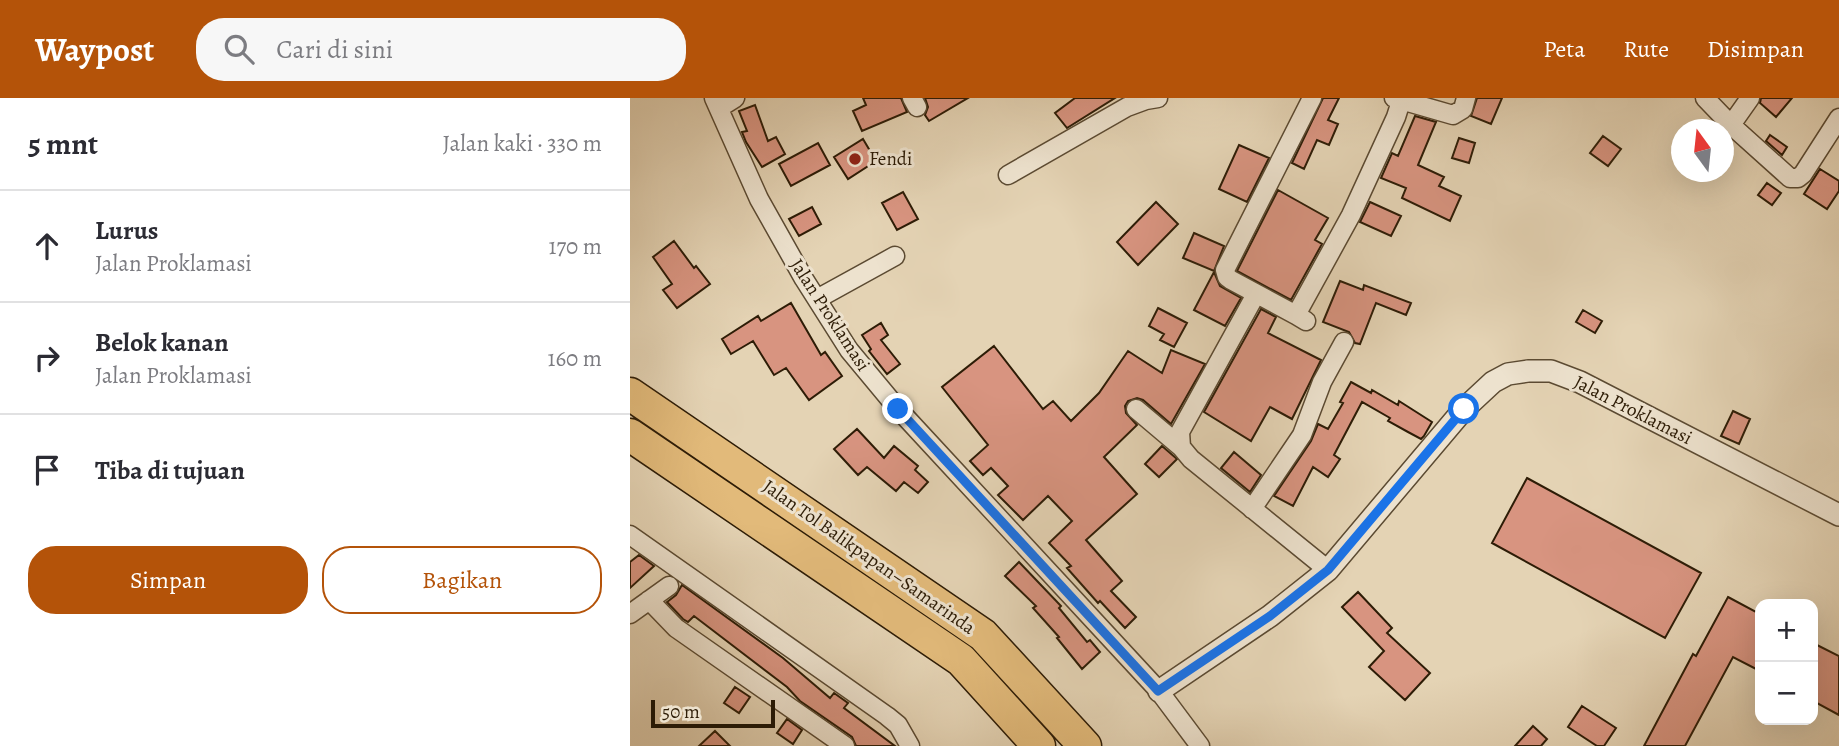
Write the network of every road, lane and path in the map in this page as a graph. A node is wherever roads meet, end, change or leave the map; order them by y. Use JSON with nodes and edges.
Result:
{"nodes":[{"id":1,"x":735,"y":98,"type":"edge"},
{"id":2,"x":1312,"y":98,"type":"edge"},
{"id":3,"x":1466,"y":98,"type":"edge"},
{"id":4,"x":1704,"y":98,"type":"edge"},
{"id":5,"x":1751,"y":98,"type":"edge"},
{"id":6,"x":1150,"y":99,"type":"edge"},
{"id":7,"x":1400,"y":99,"type":"edge"},
{"id":8,"x":716,"y":103,"type":"edge"},
{"id":9,"x":1839,"y":118,"type":"edge"},
{"id":10,"x":1725,"y":119,"type":"edge"},
{"id":11,"x":1734,"y":121,"type":"edge"},
{"id":12,"x":1734,"y":128,"type":"edge"},
{"id":13,"x":1008,"y":175,"type":"dead end"},
{"id":14,"x":895,"y":256,"type":"dead end"},
{"id":15,"x":1256,"y":294,"type":"junction"},
{"id":16,"x":817,"y":299,"type":"junction"},
{"id":17,"x":1344,"y":342,"type":"dead end"},
{"id":18,"x":630,"y":394,"type":"edge"},
{"id":19,"x":1136,"y":409,"type":"dead end"},
{"id":20,"x":630,"y":435,"type":"edge"},
{"id":21,"x":1181,"y":447,"type":"junction"},
{"id":22,"x":1252,"y":509,"type":"junction"},
{"id":23,"x":1839,"y":515,"type":"edge"},
{"id":24,"x":630,"y":535,"type":"edge"},
{"id":25,"x":1328,"y":570,"type":"junction"},
{"id":26,"x":669,"y":586,"type":"dead end"},
{"id":27,"x":649,"y":600,"type":"junction"},
{"id":28,"x":630,"y":614,"type":"edge"},
{"id":29,"x":1158,"y":691,"type":"junction"},
{"id":30,"x":845,"y":746,"type":"edge"},
{"id":31,"x":910,"y":746,"type":"edge"},
{"id":32,"x":1039,"y":746,"type":"edge"},
{"id":33,"x":1085,"y":746,"type":"edge"},
{"id":34,"x":1200,"y":746,"type":"edge"}],
"edges":[{"from":1,"to":8,"type":"street"},
{"from":2,"to":15,"type":"street"},
{"from":3,"to":7,"type":"street"},
{"from":4,"to":10,"type":"street"},
{"from":5,"to":11,"type":"street"},
{"from":6,"to":13,"type":"street"},
{"from":7,"to":15,"type":"street"},
{"from":8,"to":16,"type":"street","name":"Jalan Proklamasi"},
{"from":9,"to":12,"type":"street"},
{"from":14,"to":16,"type":"street"},
{"from":15,"to":21,"type":"street"},
{"from":16,"to":29,"type":"street","name":"Jalan Proklamasi"},
{"from":17,"to":22,"type":"street"},
{"from":18,"to":33,"type":"highway","name":"Jalan Tol Balikpapan–Samarinda"},
{"from":19,"to":21,"type":"street"},
{"from":20,"to":32,"type":"highway","name":"Jalan Tol Balikpapan–Samarinda"},
{"from":21,"to":22,"type":"street"},
{"from":22,"to":25,"type":"street"},
{"from":23,"to":25,"type":"street","name":"Jalan Proklamasi"},
{"from":24,"to":31,"type":"street"},
{"from":25,"to":29,"type":"street","name":"Jalan Proklamasi"},
{"from":26,"to":27,"type":"street"},
{"from":27,"to":28,"type":"street"},
{"from":27,"to":30,"type":"street"},
{"from":29,"to":34,"type":"street","name":"Jalan Proklamasi"}]}
